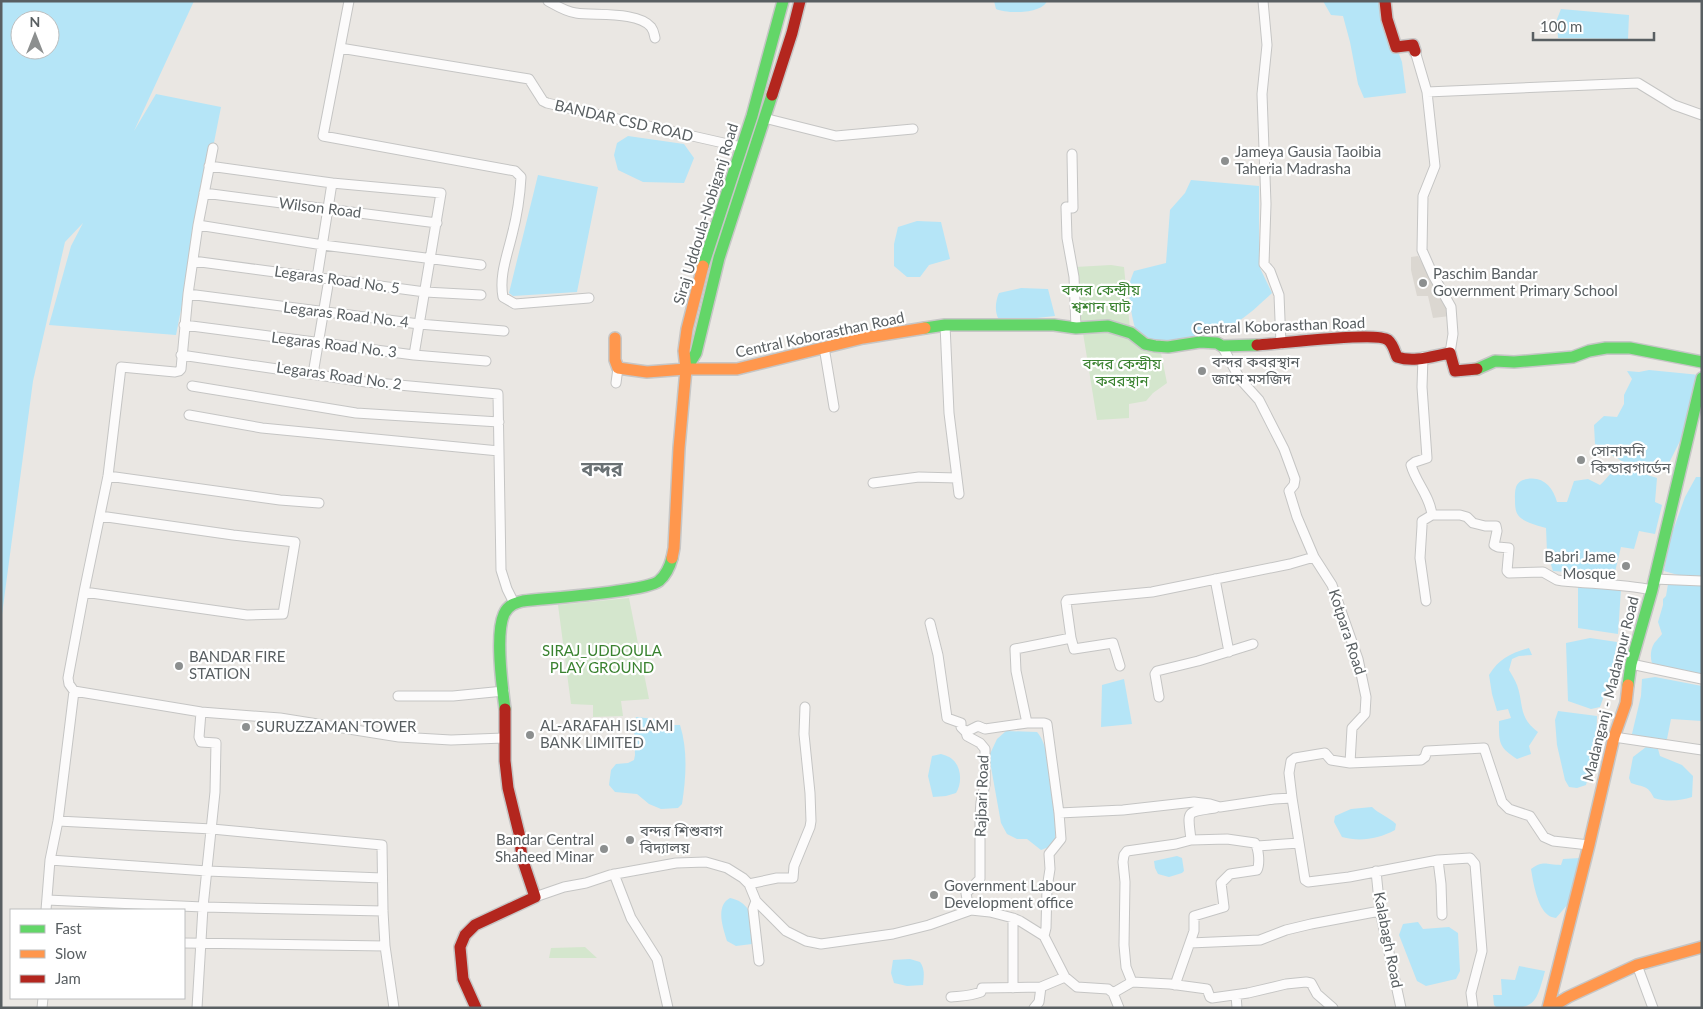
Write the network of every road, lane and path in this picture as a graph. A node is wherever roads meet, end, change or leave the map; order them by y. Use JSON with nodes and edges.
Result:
{"nodes":[{"id":1,"x":348,"y":1,"type":"edge"},
{"id":2,"x":548,"y":1,"type":"edge"},
{"id":3,"x":783,"y":1,"type":"edge"},
{"id":4,"x":800,"y":1,"type":"edge"},
{"id":5,"x":1263,"y":1,"type":"edge"},
{"id":6,"x":1385,"y":1,"type":"edge"},
{"id":7,"x":655,"y":38,"type":"dead end"},
{"id":8,"x":340,"y":48,"type":"junction"},
{"id":9,"x":1415,"y":51,"type":"joint"},
{"id":10,"x":765,"y":68,"type":"junction"},
{"id":11,"x":778,"y":72,"type":"junction"},
{"id":12,"x":1427,"y":92,"type":"junction"},
{"id":13,"x":1702,"y":115,"type":"edge"},
{"id":14,"x":764,"y":118,"type":"junction"},
{"id":15,"x":913,"y":129,"type":"dead end"},
{"id":16,"x":213,"y":148,"type":"dead end"},
{"id":17,"x":741,"y":148,"type":"junction"},
{"id":18,"x":1072,"y":154,"type":"dead end"},
{"id":19,"x":209,"y":166,"type":"junction"},
{"id":20,"x":332,"y":183,"type":"junction"},
{"id":21,"x":204,"y":193,"type":"junction"},
{"id":22,"x":328,"y":209,"type":"junction"},
{"id":23,"x":436,"y":223,"type":"junction"},
{"id":24,"x":198,"y":225,"type":"junction"},
{"id":25,"x":323,"y":245,"type":"junction"},
{"id":26,"x":430,"y":258,"type":"junction"},
{"id":27,"x":193,"y":261,"type":"junction"},
{"id":28,"x":482,"y":265,"type":"dead end"},
{"id":29,"x":317,"y":278,"type":"junction"},
{"id":30,"x":328,"y":280,"type":"junction"},
{"id":31,"x":425,"y":292,"type":"junction"},
{"id":32,"x":188,"y":294,"type":"junction"},
{"id":33,"x":482,"y":295,"type":"dead end"},
{"id":34,"x":589,"y":298,"type":"dead end"},
{"id":35,"x":323,"y":312,"type":"junction"},
{"id":36,"x":419,"y":324,"type":"junction"},
{"id":37,"x":184,"y":325,"type":"junction"},
{"id":38,"x":945,"y":325,"type":"junction"},
{"id":39,"x":1076,"y":328,"type":"junction"},
{"id":40,"x":504,"y":331,"type":"dead end"},
{"id":41,"x":615,"y":338,"type":"dead end"},
{"id":42,"x":317,"y":344,"type":"junction"},
{"id":43,"x":1281,"y":344,"type":"junction"},
{"id":44,"x":1222,"y":346,"type":"junction"},
{"id":45,"x":824,"y":347,"type":"junction"},
{"id":46,"x":1450,"y":353,"type":"junction"},
{"id":47,"x":181,"y":355,"type":"junction"},
{"id":48,"x":414,"y":355,"type":"junction"},
{"id":49,"x":1423,"y":358,"type":"junction"},
{"id":50,"x":486,"y":361,"type":"dead end"},
{"id":51,"x":1702,"y":362,"type":"edge"},
{"id":52,"x":618,"y":368,"type":"junction"},
{"id":53,"x":686,"y":369,"type":"junction"},
{"id":54,"x":313,"y":374,"type":"junction"},
{"id":55,"x":1702,"y":378,"type":"edge"},
{"id":56,"x":616,"y":384,"type":"dead end"},
{"id":57,"x":192,"y":386,"type":"dead end"},
{"id":58,"x":834,"y":407,"type":"dead end"},
{"id":59,"x":189,"y":415,"type":"dead end"},
{"id":60,"x":499,"y":422,"type":"junction"},
{"id":61,"x":499,"y":451,"type":"junction"},
{"id":62,"x":108,"y":476,"type":"junction"},
{"id":63,"x":956,"y":478,"type":"junction"},
{"id":64,"x":873,"y":483,"type":"dead end"},
{"id":65,"x":958,"y":494,"type":"dead end"},
{"id":66,"x":319,"y":503,"type":"dead end"},
{"id":67,"x":1432,"y":515,"type":"junction"},
{"id":68,"x":100,"y":516,"type":"junction"},
{"id":69,"x":1314,"y":557,"type":"junction"},
{"id":70,"x":1215,"y":579,"type":"junction"},
{"id":71,"x":1702,"y":581,"type":"edge"},
{"id":72,"x":1653,"y":584,"type":"junction"},
{"id":73,"x":84,"y":592,"type":"junction"},
{"id":74,"x":1426,"y":601,"type":"dead end"},
{"id":75,"x":514,"y":603,"type":"junction"},
{"id":76,"x":930,"y":623,"type":"dead end"},
{"id":77,"x":1071,"y":638,"type":"junction"},
{"id":78,"x":1253,"y":644,"type":"dead end"},
{"id":79,"x":1229,"y":652,"type":"junction"},
{"id":80,"x":1631,"y":664,"type":"junction"},
{"id":81,"x":1120,"y":666,"type":"dead end"},
{"id":82,"x":1702,"y":679,"type":"edge"},
{"id":83,"x":74,"y":691,"type":"junction"},
{"id":84,"x":504,"y":691,"type":"junction"},
{"id":85,"x":398,"y":696,"type":"dead end"},
{"id":86,"x":1159,"y":697,"type":"dead end"},
{"id":87,"x":805,"y":707,"type":"dead end"},
{"id":88,"x":201,"y":712,"type":"junction"},
{"id":89,"x":1026,"y":723,"type":"junction"},
{"id":90,"x":966,"y":732,"type":"junction"},
{"id":91,"x":1614,"y":737,"type":"junction"},
{"id":92,"x":504,"y":738,"type":"junction"},
{"id":93,"x":1702,"y":750,"type":"edge"},
{"id":94,"x":1350,"y":762,"type":"junction"},
{"id":95,"x":1292,"y":798,"type":"junction"},
{"id":96,"x":1220,"y":807,"type":"junction"},
{"id":97,"x":1059,"y":813,"type":"junction"},
{"id":98,"x":58,"y":821,"type":"junction"},
{"id":99,"x":212,"y":829,"type":"junction"},
{"id":100,"x":1191,"y":840,"type":"junction"},
{"id":101,"x":1299,"y":843,"type":"junction"},
{"id":102,"x":1589,"y":845,"type":"junction"},
{"id":103,"x":1257,"y":846,"type":"junction"},
{"id":104,"x":50,"y":860,"type":"junction"},
{"id":105,"x":1438,"y":860,"type":"junction"},
{"id":106,"x":207,"y":871,"type":"junction"},
{"id":107,"x":1376,"y":871,"type":"junction"},
{"id":108,"x":614,"y":874,"type":"junction"},
{"id":109,"x":382,"y":878,"type":"junction"},
{"id":110,"x":748,"y":884,"type":"junction"},
{"id":111,"x":535,"y":897,"type":"junction"},
{"id":112,"x":47,"y":900,"type":"junction"},
{"id":113,"x":756,"y":901,"type":"junction"},
{"id":114,"x":203,"y":907,"type":"junction"},
{"id":115,"x":46,"y":909,"type":"edge"},
{"id":116,"x":971,"y":910,"type":"junction"},
{"id":117,"x":383,"y":911,"type":"junction"},
{"id":118,"x":1380,"y":911,"type":"junction"},
{"id":119,"x":1442,"y":915,"type":"dead end"},
{"id":120,"x":1013,"y":918,"type":"junction"},
{"id":121,"x":1044,"y":936,"type":"junction"},
{"id":122,"x":185,"y":943,"type":"edge"},
{"id":123,"x":1190,"y":943,"type":"junction"},
{"id":124,"x":201,"y":944,"type":"junction"},
{"id":125,"x":385,"y":946,"type":"junction"},
{"id":126,"x":1702,"y":947,"type":"edge"},
{"id":127,"x":759,"y":962,"type":"dead end"},
{"id":128,"x":1636,"y":965,"type":"junction"},
{"id":129,"x":1065,"y":977,"type":"junction"},
{"id":130,"x":1132,"y":982,"type":"junction"},
{"id":131,"x":1175,"y":985,"type":"junction"},
{"id":132,"x":1041,"y":987,"type":"junction"},
{"id":133,"x":1013,"y":988,"type":"junction"},
{"id":134,"x":1113,"y":993,"type":"junction"},
{"id":135,"x":1236,"y":995,"type":"junction"},
{"id":136,"x":951,"y":996,"type":"dead end"},
{"id":137,"x":197,"y":1008,"type":"edge"},
{"id":138,"x":394,"y":1008,"type":"edge"},
{"id":139,"x":476,"y":1008,"type":"edge"},
{"id":140,"x":668,"y":1008,"type":"edge"},
{"id":141,"x":1034,"y":1008,"type":"edge"},
{"id":142,"x":1119,"y":1008,"type":"edge"},
{"id":143,"x":1237,"y":1008,"type":"edge"},
{"id":144,"x":1333,"y":1008,"type":"edge"},
{"id":145,"x":1401,"y":1008,"type":"edge"},
{"id":146,"x":1473,"y":1008,"type":"edge"},
{"id":147,"x":1549,"y":1008,"type":"edge"},
{"id":148,"x":1653,"y":1008,"type":"edge"}],
"edges":[{"from":1,"to":8,"type":"street"},
{"from":2,"to":7,"type":"street"},
{"from":3,"to":10,"type":"main road","name":"Siraj Uddoula-Nobiganj Road"},
{"from":4,"to":11,"type":"main road","name":"Siraj Uddoula-Nobiganj Road"},
{"from":5,"to":43,"type":"street"},
{"from":6,"to":9,"type":"main road"},
{"from":8,"to":17,"type":"street","name":"BANDAR CSD ROAD"},
{"from":8,"to":34,"type":"street"},
{"from":9,"to":12,"type":"street"},
{"from":10,"to":11,"type":"main road"},
{"from":10,"to":17,"type":"main road","name":"Siraj Uddoula-Nobiganj Road"},
{"from":11,"to":14,"type":"main road","name":"Siraj Uddoula-Nobiganj Road"},
{"from":12,"to":13,"type":"street"},
{"from":12,"to":46,"type":"street"},
{"from":14,"to":15,"type":"street"},
{"from":14,"to":53,"type":"main road","name":"Siraj Uddoula-Nobiganj Road"},
{"from":16,"to":19,"type":"street"},
{"from":17,"to":53,"type":"main road","name":"Siraj Uddoula-Nobiganj Road"},
{"from":18,"to":39,"type":"street"},
{"from":19,"to":20,"type":"street"},
{"from":19,"to":21,"type":"street"},
{"from":20,"to":22,"type":"street"},
{"from":20,"to":23,"type":"street"},
{"from":21,"to":22,"type":"street","name":"Wilson Road"},
{"from":21,"to":24,"type":"street"},
{"from":22,"to":23,"type":"street","name":"Wilson Road"},
{"from":22,"to":25,"type":"street"},
{"from":23,"to":26,"type":"street"},
{"from":24,"to":25,"type":"street"},
{"from":24,"to":27,"type":"street"},
{"from":25,"to":26,"type":"street"},
{"from":25,"to":29,"type":"street"},
{"from":26,"to":28,"type":"street"},
{"from":26,"to":31,"type":"street"},
{"from":27,"to":29,"type":"street","name":"Legaras Road No. 5"},
{"from":27,"to":32,"type":"street"},
{"from":29,"to":30,"type":"street","name":"Legaras Road No. 5"},
{"from":30,"to":31,"type":"street","name":"Legaras Road No. 5"},
{"from":30,"to":35,"type":"street"},
{"from":31,"to":33,"type":"street","name":"Legaras Road No. 5"},
{"from":31,"to":36,"type":"street"},
{"from":32,"to":35,"type":"street","name":"Legaras Road No. 4"},
{"from":32,"to":37,"type":"street"},
{"from":35,"to":36,"type":"street","name":"Legaras Road No. 4"},
{"from":35,"to":42,"type":"street"},
{"from":36,"to":40,"type":"street","name":"Legaras Road No. 4"},
{"from":36,"to":48,"type":"street"},
{"from":37,"to":42,"type":"street","name":"Legaras Road No. 3"},
{"from":37,"to":47,"type":"street"},
{"from":38,"to":39,"type":"main road","name":"Central Koborasthan Road"},
{"from":38,"to":45,"type":"main road","name":"Central Koborasthan Road"},
{"from":38,"to":63,"type":"street"},
{"from":39,"to":44,"type":"main road","name":"Central Koborasthan Road"},
{"from":41,"to":52,"type":"main road"},
{"from":42,"to":48,"type":"street","name":"Legaras Road No. 3"},
{"from":42,"to":54,"type":"street"},
{"from":43,"to":44,"type":"main road","name":"Central Koborasthan Road"},
{"from":43,"to":49,"type":"main road","name":"Central Koborasthan Road"},
{"from":44,"to":69,"type":"street","name":"Kotpara Road"},
{"from":45,"to":53,"type":"main road","name":"Central Koborasthan Road"},
{"from":45,"to":58,"type":"street"},
{"from":46,"to":49,"type":"main road","name":"Central Koborasthan Road"},
{"from":46,"to":51,"type":"main road"},
{"from":47,"to":54,"type":"street","name":"Legaras Road No. 2"},
{"from":47,"to":62,"type":"street"},
{"from":48,"to":50,"type":"street","name":"Legaras Road No. 3"},
{"from":49,"to":67,"type":"street"},
{"from":52,"to":53,"type":"main road","name":"Central Koborasthan Road"},
{"from":52,"to":56,"type":"street"},
{"from":53,"to":75,"type":"main road","name":"Siraj Uddoula-Nobiganj Road"},
{"from":54,"to":60,"type":"street","name":"Legaras Road No. 2"},
{"from":55,"to":72,"type":"main road","name":"Madanganj - Madanpur Road"},
{"from":57,"to":60,"type":"street"},
{"from":59,"to":61,"type":"street"},
{"from":60,"to":61,"type":"street"},
{"from":61,"to":75,"type":"street"},
{"from":62,"to":66,"type":"street"},
{"from":62,"to":68,"type":"street"},
{"from":63,"to":64,"type":"street"},
{"from":63,"to":65,"type":"street"},
{"from":67,"to":72,"type":"street"},
{"from":67,"to":74,"type":"street"},
{"from":68,"to":73,"type":"street"},
{"from":68,"to":73,"type":"street"},
{"from":69,"to":70,"type":"street"},
{"from":69,"to":94,"type":"street","name":"Kotpara Road"},
{"from":70,"to":77,"type":"street"},
{"from":70,"to":79,"type":"street"},
{"from":71,"to":72,"type":"street"},
{"from":72,"to":80,"type":"main road","name":"Madanganj - Madanpur Road"},
{"from":73,"to":83,"type":"street"},
{"from":75,"to":84,"type":"main road"},
{"from":76,"to":90,"type":"street"},
{"from":77,"to":81,"type":"street"},
{"from":77,"to":89,"type":"street"},
{"from":78,"to":79,"type":"street"},
{"from":79,"to":86,"type":"street"},
{"from":80,"to":82,"type":"street"},
{"from":80,"to":91,"type":"main road","name":"Madanganj - Madanpur Road"},
{"from":83,"to":88,"type":"street"},
{"from":83,"to":98,"type":"street"},
{"from":84,"to":85,"type":"street"},
{"from":84,"to":92,"type":"main road"},
{"from":87,"to":110,"type":"street"},
{"from":88,"to":92,"type":"street"},
{"from":88,"to":99,"type":"street"},
{"from":89,"to":90,"type":"street"},
{"from":89,"to":97,"type":"street"},
{"from":90,"to":116,"type":"street","name":"Rajbari Road"},
{"from":91,"to":93,"type":"street"},
{"from":91,"to":102,"type":"main road","name":"Madanganj - Madanpur Road"},
{"from":92,"to":111,"type":"main road"},
{"from":94,"to":95,"type":"street"},
{"from":94,"to":102,"type":"street"},
{"from":95,"to":96,"type":"street"},
{"from":95,"to":101,"type":"street"},
{"from":96,"to":97,"type":"street"},
{"from":96,"to":100,"type":"street"},
{"from":97,"to":121,"type":"street"},
{"from":98,"to":99,"type":"street"},
{"from":98,"to":104,"type":"street"},
{"from":99,"to":106,"type":"street"},
{"from":99,"to":109,"type":"street"},
{"from":100,"to":103,"type":"street"},
{"from":100,"to":130,"type":"street"},
{"from":101,"to":103,"type":"street"},
{"from":101,"to":107,"type":"street"},
{"from":102,"to":147,"type":"main road","name":"Madanganj - Madanpur Road"},
{"from":103,"to":123,"type":"street"},
{"from":104,"to":106,"type":"street"},
{"from":104,"to":112,"type":"street"},
{"from":105,"to":107,"type":"street"},
{"from":105,"to":119,"type":"street"},
{"from":105,"to":146,"type":"street"},
{"from":106,"to":109,"type":"street"},
{"from":106,"to":114,"type":"street"},
{"from":107,"to":118,"type":"street","name":"Kalabagh Road"},
{"from":108,"to":110,"type":"street"},
{"from":108,"to":111,"type":"street"},
{"from":108,"to":140,"type":"street"},
{"from":109,"to":117,"type":"street"},
{"from":110,"to":113,"type":"street"},
{"from":111,"to":139,"type":"main road"},
{"from":112,"to":114,"type":"street"},
{"from":112,"to":115,"type":"street"},
{"from":113,"to":116,"type":"street"},
{"from":113,"to":127,"type":"street"},
{"from":114,"to":117,"type":"street"},
{"from":114,"to":124,"type":"street"},
{"from":116,"to":120,"type":"street"},
{"from":117,"to":125,"type":"street"},
{"from":118,"to":123,"type":"street"},
{"from":118,"to":145,"type":"street","name":"Kalabagh Road"},
{"from":120,"to":121,"type":"street"},
{"from":120,"to":133,"type":"street"},
{"from":121,"to":129,"type":"street"},
{"from":122,"to":124,"type":"street"},
{"from":123,"to":131,"type":"street"},
{"from":124,"to":125,"type":"street"},
{"from":124,"to":137,"type":"street"},
{"from":125,"to":138,"type":"street"},
{"from":126,"to":128,"type":"main road"},
{"from":128,"to":147,"type":"main road"},
{"from":128,"to":148,"type":"street"},
{"from":129,"to":132,"type":"street"},
{"from":129,"to":134,"type":"street"},
{"from":130,"to":131,"type":"street"},
{"from":130,"to":134,"type":"street"},
{"from":131,"to":135,"type":"street"},
{"from":132,"to":133,"type":"street"},
{"from":132,"to":141,"type":"street"},
{"from":133,"to":136,"type":"street"},
{"from":134,"to":142,"type":"street"},
{"from":135,"to":143,"type":"street"},
{"from":135,"to":144,"type":"street"}]}
